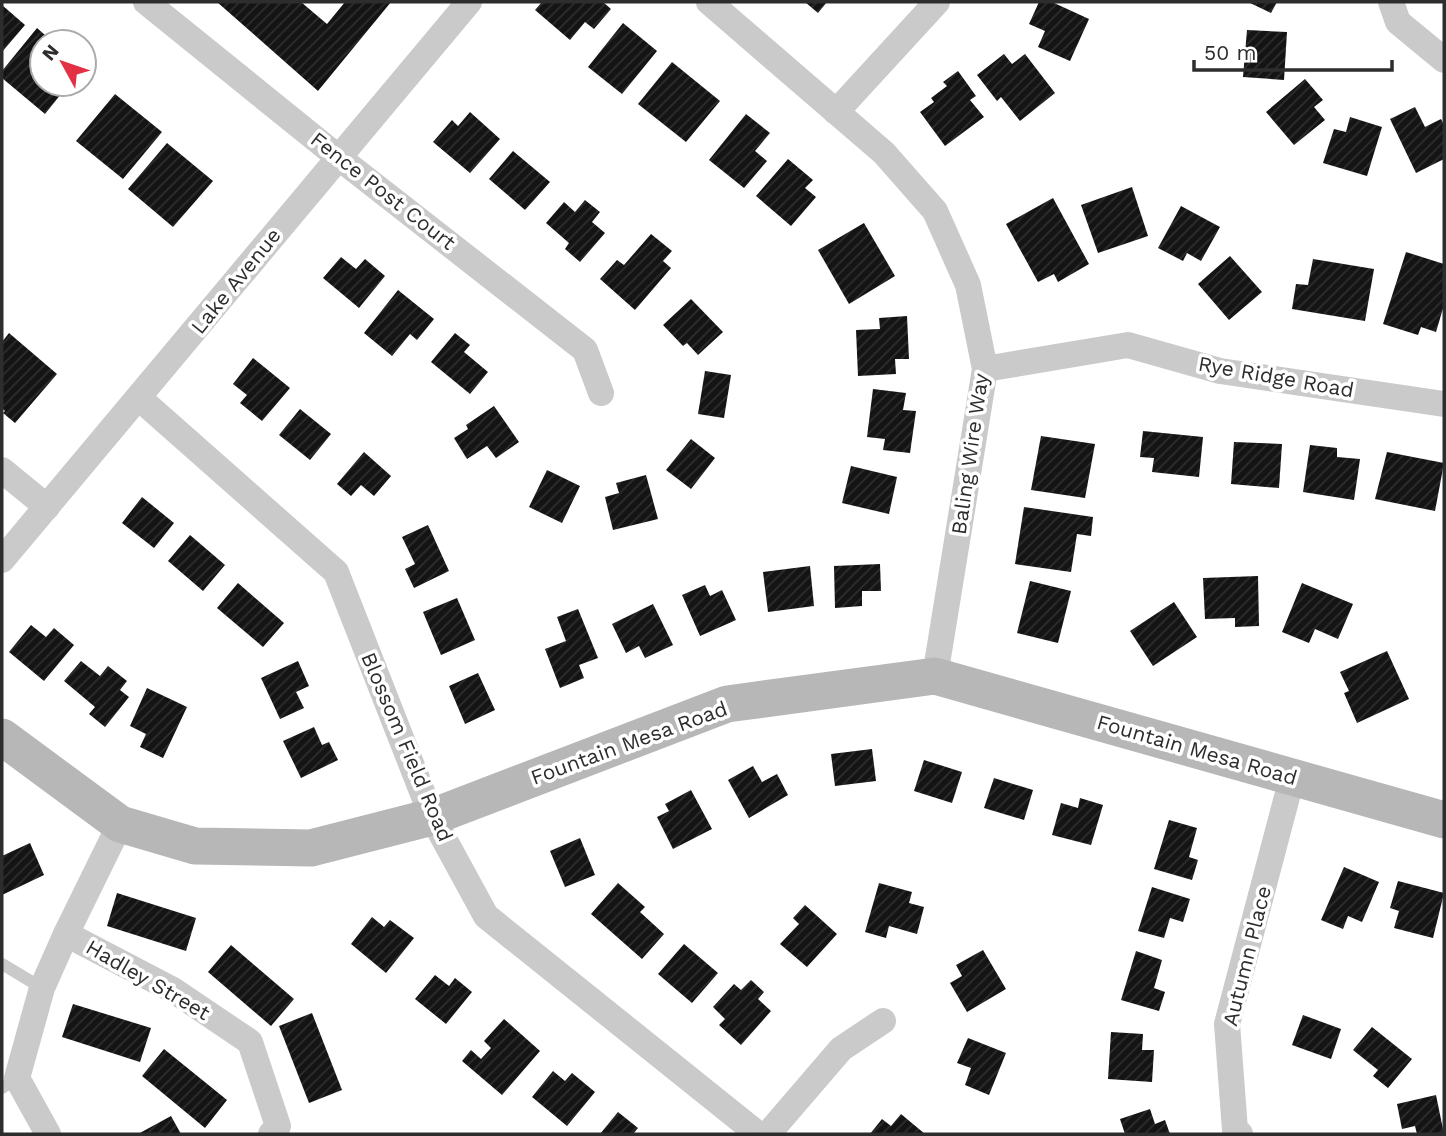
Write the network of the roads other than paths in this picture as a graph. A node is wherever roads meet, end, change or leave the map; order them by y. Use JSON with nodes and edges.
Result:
{"nodes":[{"id":1,"x":146,"y":2,"type":"edge"},
{"id":2,"x":469,"y":2,"type":"edge"},
{"id":3,"x":709,"y":2,"type":"edge"},
{"id":4,"x":937,"y":2,"type":"edge"},
{"id":5,"x":1391,"y":2,"type":"edge"},
{"id":6,"x":1444,"y":60,"type":"edge"},
{"id":7,"x":836,"y":112,"type":"junction"},
{"id":8,"x":338,"y":157,"type":"junction"},
{"id":9,"x":985,"y":369,"type":"junction"},
{"id":10,"x":601,"y":393,"type":"dead end"},
{"id":11,"x":139,"y":398,"type":"junction"},
{"id":12,"x":1444,"y":404,"type":"edge"},
{"id":13,"x":2,"y":470,"type":"edge"},
{"id":14,"x":47,"y":507,"type":"junction"},
{"id":15,"x":2,"y":560,"type":"edge"},
{"id":16,"x":935,"y":676,"type":"junction"},
{"id":17,"x":2,"y":737,"type":"edge"},
{"id":18,"x":1292,"y":778,"type":"junction"},
{"id":19,"x":432,"y":817,"type":"junction"},
{"id":20,"x":1444,"y":820,"type":"edge"},
{"id":21,"x":120,"y":824,"type":"junction"},
{"id":22,"x":66,"y":934,"type":"junction"},
{"id":23,"x":2,"y":964,"type":"edge"},
{"id":24,"x":42,"y":988,"type":"junction"},
{"id":25,"x":883,"y":1021,"type":"dead end"},
{"id":26,"x":10,"y":1083,"type":"edge"},
{"id":27,"x":48,"y":1134,"type":"edge"},
{"id":28,"x":271,"y":1134,"type":"edge"},
{"id":29,"x":758,"y":1134,"type":"edge"},
{"id":30,"x":768,"y":1134,"type":"edge"},
{"id":31,"x":1240,"y":1134,"type":"edge"}],
"edges":[{"from":1,"to":8,"type":"street","name":"Fence Post Court"},
{"from":2,"to":8,"type":"street","name":"Lake Avenue"},
{"from":3,"to":7,"type":"street","name":"Baling Wire Way"},
{"from":4,"to":7,"type":"street"},
{"from":5,"to":6,"type":"street"},
{"from":7,"to":9,"type":"street","name":"Baling Wire Way"},
{"from":8,"to":10,"type":"street","name":"Fence Post Court"},
{"from":8,"to":11,"type":"street","name":"Lake Avenue"},
{"from":9,"to":12,"type":"street","name":"Rye Ridge Road"},
{"from":9,"to":16,"type":"street","name":"Baling Wire Way"},
{"from":11,"to":14,"type":"street","name":"Lake Avenue"},
{"from":11,"to":19,"type":"street","name":"Blossom Field Road"},
{"from":13,"to":14,"type":"street"},
{"from":14,"to":15,"type":"street","name":"Lake Avenue"},
{"from":16,"to":18,"type":"main road","name":"Fountain Mesa Road"},
{"from":16,"to":19,"type":"main road","name":"Fountain Mesa Road"},
{"from":17,"to":21,"type":"main road","name":"Fountain Mesa Road"},
{"from":18,"to":20,"type":"main road","name":"Fountain Mesa Road"},
{"from":18,"to":31,"type":"street","name":"Autumn Place"},
{"from":19,"to":21,"type":"main road","name":"Fountain Mesa Road"},
{"from":19,"to":29,"type":"street","name":"Blossom Field Road"},
{"from":21,"to":22,"type":"street","name":"Hadley Street"},
{"from":22,"to":24,"type":"street","name":"Hadley Street"},
{"from":22,"to":28,"type":"street","name":"Hadley Street"},
{"from":23,"to":24,"type":"lane"},
{"from":24,"to":26,"type":"street","name":"Hadley Street"},
{"from":25,"to":30,"type":"street"},
{"from":26,"to":27,"type":"street","name":"Hadley Street"}]}
